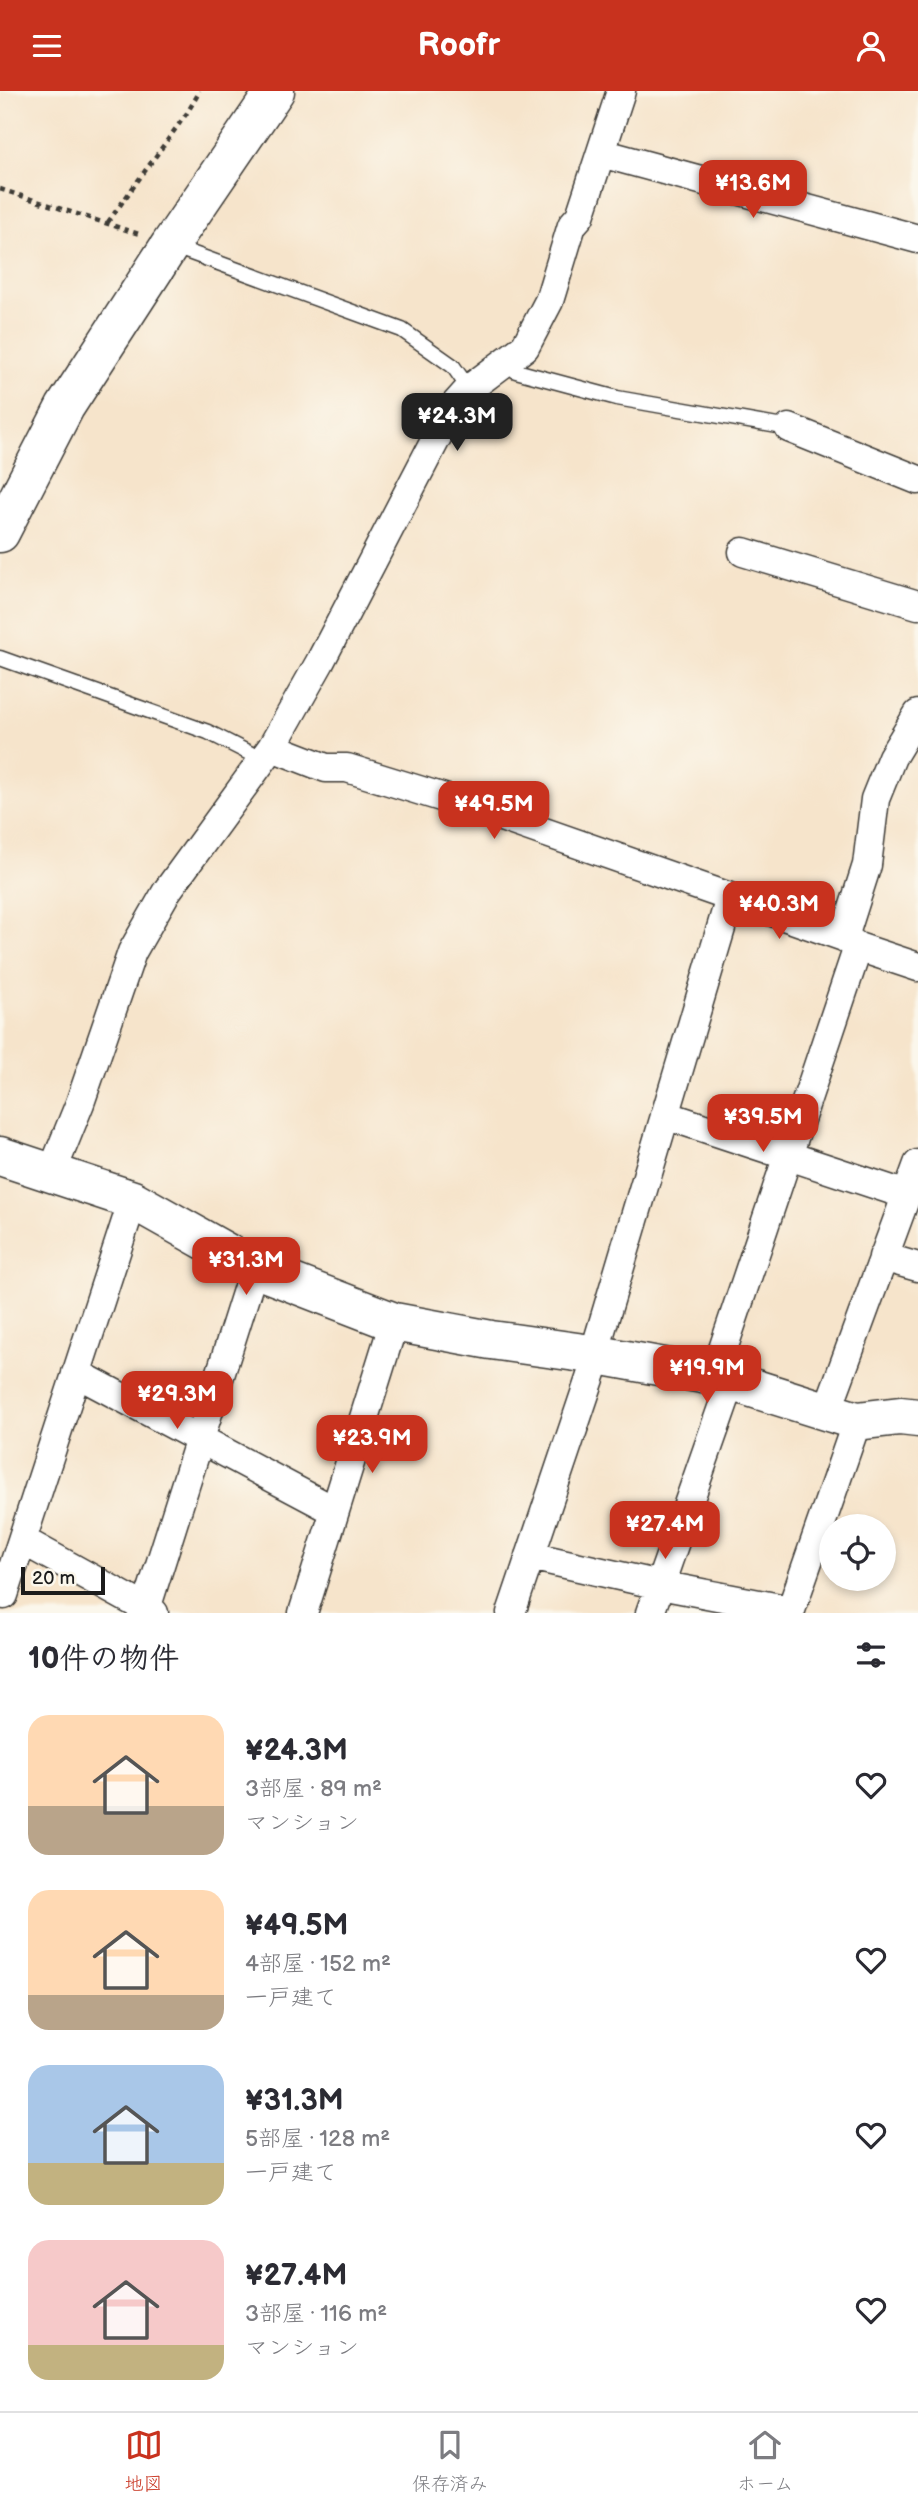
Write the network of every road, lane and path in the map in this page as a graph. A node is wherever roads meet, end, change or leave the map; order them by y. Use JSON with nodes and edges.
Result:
{"nodes":[{"id":1,"x":200,"y":91,"type":"edge"},
{"id":2,"x":275,"y":91,"type":"edge"},
{"id":3,"x":621,"y":91,"type":"edge"},
{"id":4,"x":601,"y":153,"type":"junction"},
{"id":5,"x":0,"y":189,"type":"edge"},
{"id":6,"x":918,"y":239,"type":"edge"},
{"id":7,"x":170,"y":245,"type":"junction"},
{"id":8,"x":507,"y":360,"type":"junction"},
{"id":9,"x":469,"y":389,"type":"junction"},
{"id":10,"x":789,"y":428,"type":"joint"},
{"id":11,"x":918,"y":480,"type":"edge"},
{"id":12,"x":0,"y":533,"type":"edge"},
{"id":13,"x":743,"y":552,"type":"dead end"},
{"id":14,"x":918,"y":605,"type":"edge"},
{"id":15,"x":0,"y":658,"type":"edge"},
{"id":16,"x":918,"y":715,"type":"edge"},
{"id":17,"x":267,"y":754,"type":"junction"},
{"id":18,"x":730,"y":898,"type":"junction"},
{"id":19,"x":851,"y":942,"type":"junction"},
{"id":20,"x":918,"y":967,"type":"edge"},
{"id":21,"x":665,"y":1115,"type":"junction"},
{"id":22,"x":789,"y":1154,"type":"junction"},
{"id":23,"x":0,"y":1156,"type":"edge"},
{"id":24,"x":918,"y":1164,"type":"edge"},
{"id":25,"x":52,"y":1172,"type":"junction"},
{"id":26,"x":907,"y":1195,"type":"junction"},
{"id":27,"x":133,"y":1200,"type":"junction"},
{"id":28,"x":883,"y":1257,"type":"junction"},
{"id":29,"x":918,"y":1266,"type":"edge"},
{"id":30,"x":254,"y":1268,"type":"junction"},
{"id":31,"x":394,"y":1322,"type":"junction"},
{"id":32,"x":596,"y":1354,"type":"junction"},
{"id":33,"x":76,"y":1373,"type":"junction"},
{"id":34,"x":723,"y":1379,"type":"junction"},
{"id":35,"x":842,"y":1416,"type":"junction"},
{"id":36,"x":918,"y":1418,"type":"edge"},
{"id":37,"x":200,"y":1440,"type":"junction"},
{"id":38,"x":335,"y":1511,"type":"junction"},
{"id":39,"x":22,"y":1540,"type":"junction"},
{"id":40,"x":530,"y":1556,"type":"junction"},
{"id":41,"x":660,"y":1585,"type":"junction"},
{"id":42,"x":4,"y":1595,"type":"dead end"},
{"id":43,"x":150,"y":1611,"type":"edge"},
{"id":44,"x":790,"y":1612,"type":"edge"},
{"id":45,"x":303,"y":1613,"type":"edge"},
{"id":46,"x":510,"y":1613,"type":"edge"},
{"id":47,"x":650,"y":1613,"type":"edge"}],
"edges":[{"from":1,"to":5,"type":"path"},
{"from":2,"to":7,"type":"street"},
{"from":3,"to":4,"type":"street"},
{"from":4,"to":6,"type":"street"},
{"from":4,"to":8,"type":"street"},
{"from":7,"to":9,"type":"lane"},
{"from":7,"to":12,"type":"street"},
{"from":8,"to":9,"type":"street"},
{"from":8,"to":10,"type":"lane"},
{"from":9,"to":17,"type":"street"},
{"from":10,"to":11,"type":"street"},
{"from":13,"to":14,"type":"street"},
{"from":15,"to":17,"type":"lane"},
{"from":16,"to":19,"type":"street"},
{"from":17,"to":18,"type":"street"},
{"from":17,"to":25,"type":"street"},
{"from":18,"to":19,"type":"street"},
{"from":18,"to":21,"type":"street"},
{"from":19,"to":20,"type":"street"},
{"from":19,"to":22,"type":"street"},
{"from":21,"to":22,"type":"street"},
{"from":21,"to":32,"type":"street"},
{"from":22,"to":26,"type":"street"},
{"from":22,"to":34,"type":"street"},
{"from":23,"to":25,"type":"street"},
{"from":24,"to":26,"type":"street"},
{"from":25,"to":27,"type":"street"},
{"from":26,"to":28,"type":"street"},
{"from":27,"to":30,"type":"street"},
{"from":27,"to":33,"type":"street"},
{"from":28,"to":29,"type":"street"},
{"from":28,"to":35,"type":"street"},
{"from":30,"to":31,"type":"street"},
{"from":30,"to":37,"type":"street"},
{"from":31,"to":32,"type":"street"},
{"from":31,"to":38,"type":"street"},
{"from":32,"to":34,"type":"street"},
{"from":32,"to":40,"type":"street"},
{"from":33,"to":37,"type":"street"},
{"from":33,"to":39,"type":"street"},
{"from":34,"to":35,"type":"street"},
{"from":34,"to":41,"type":"street"},
{"from":35,"to":36,"type":"street"},
{"from":35,"to":44,"type":"street"},
{"from":37,"to":38,"type":"street"},
{"from":37,"to":43,"type":"street"},
{"from":38,"to":45,"type":"street"},
{"from":39,"to":42,"type":"street"},
{"from":39,"to":43,"type":"street"},
{"from":40,"to":41,"type":"street"},
{"from":40,"to":46,"type":"street"},
{"from":41,"to":44,"type":"street"},
{"from":41,"to":47,"type":"street"}]}
